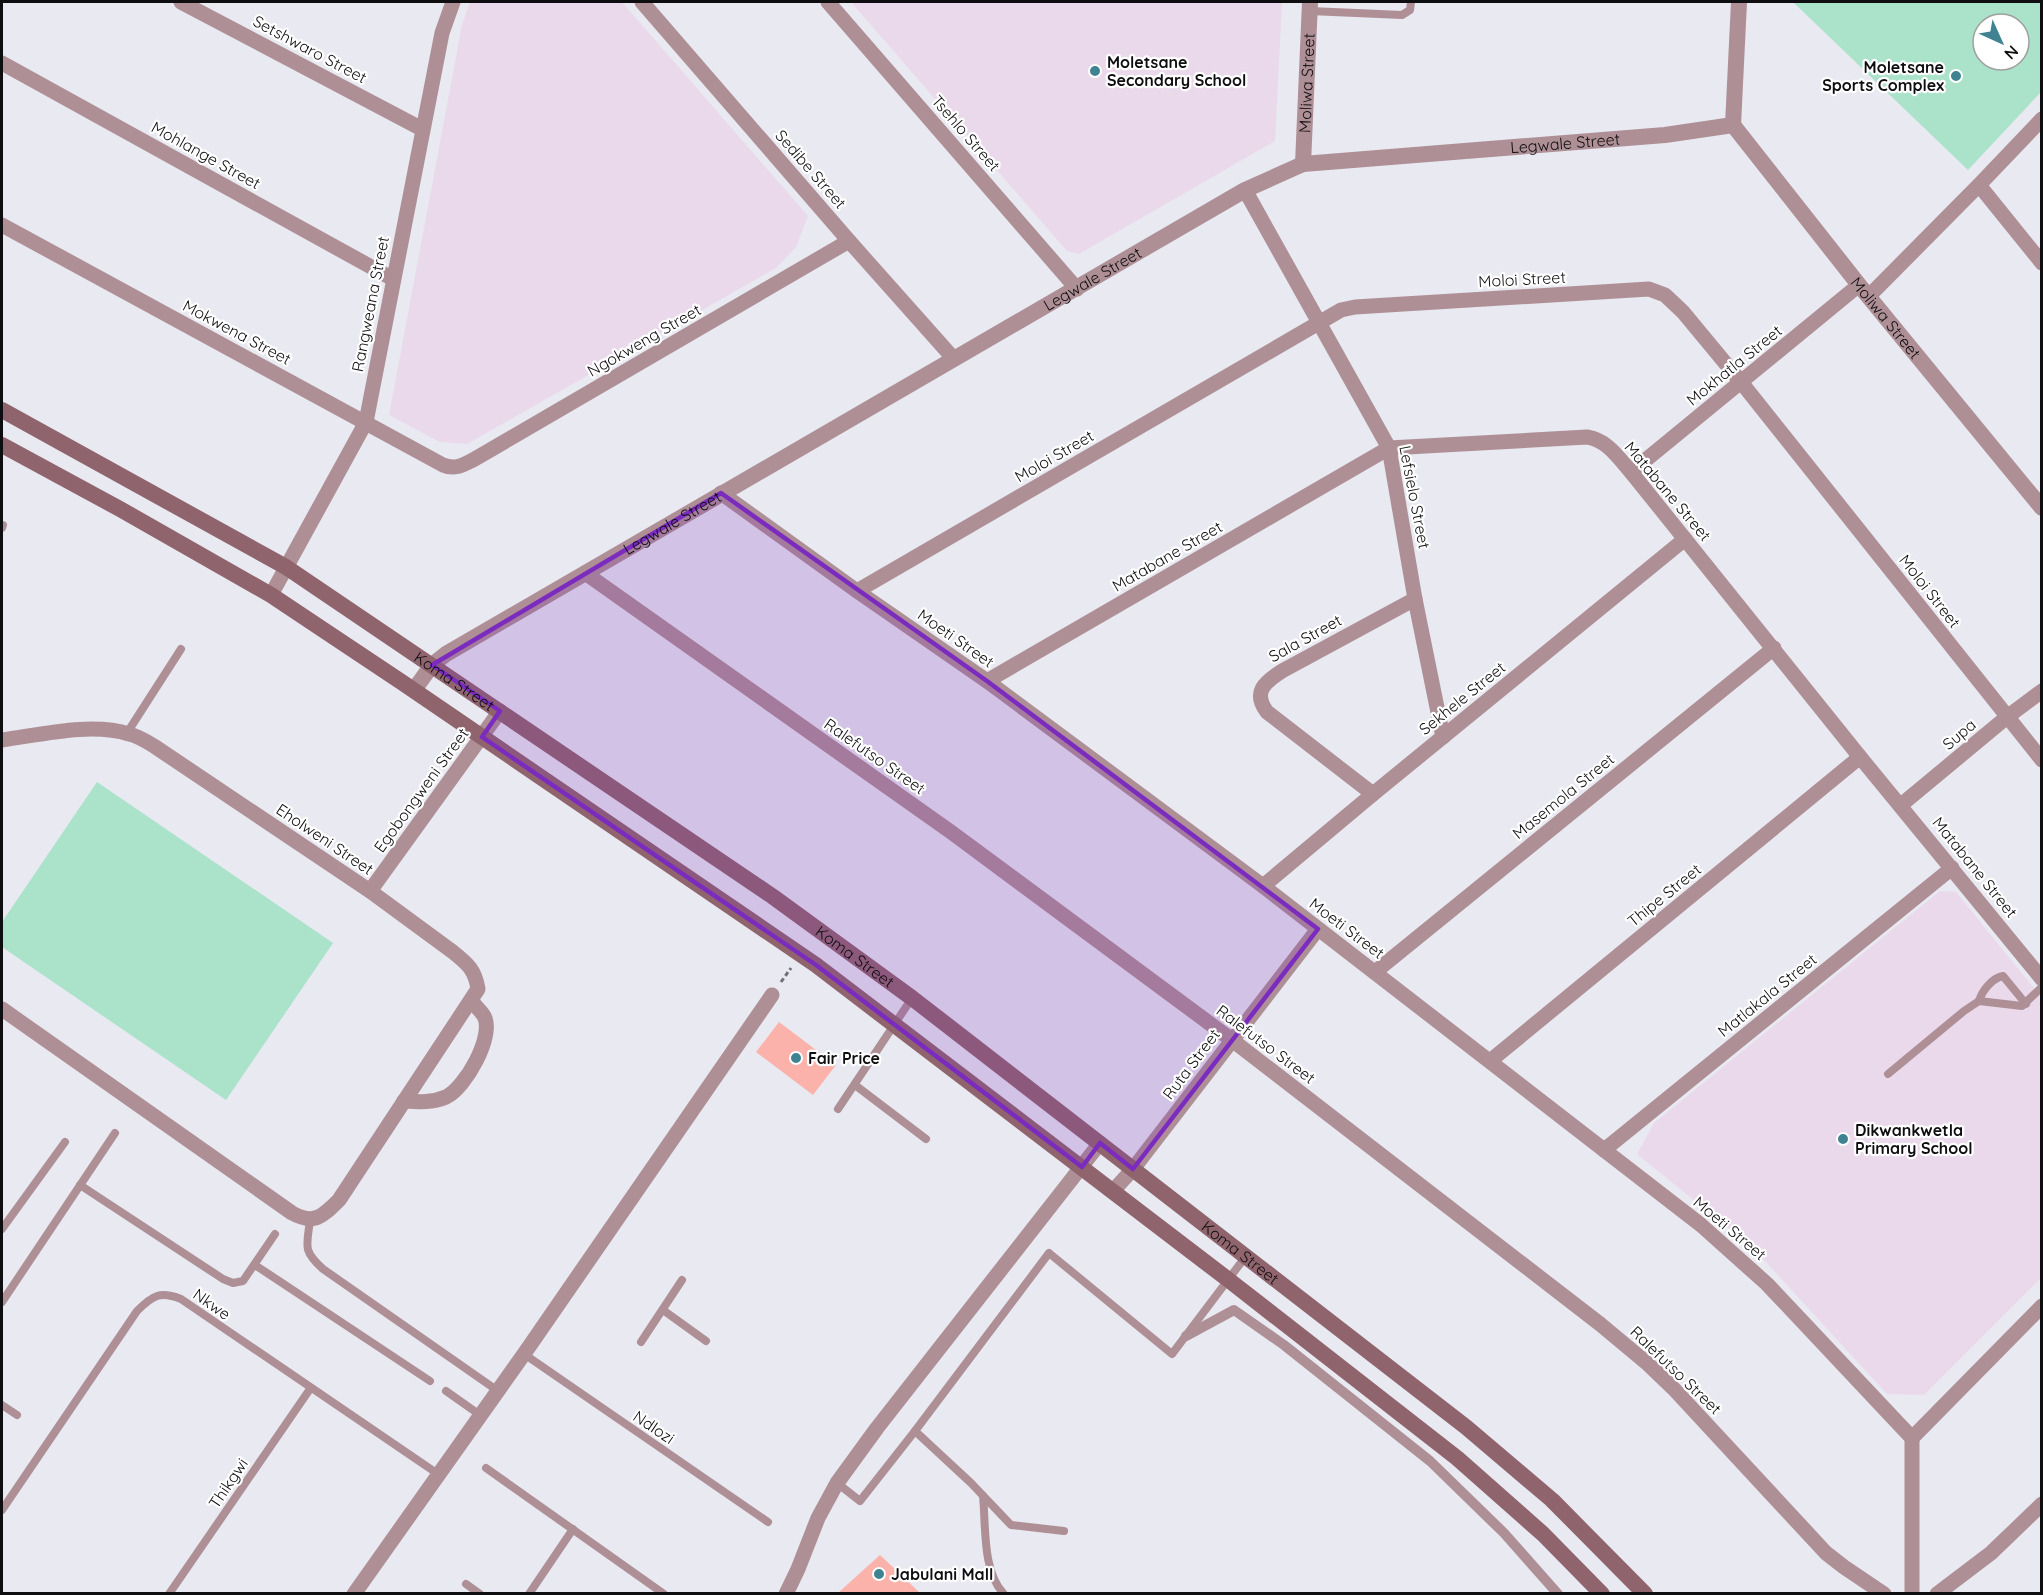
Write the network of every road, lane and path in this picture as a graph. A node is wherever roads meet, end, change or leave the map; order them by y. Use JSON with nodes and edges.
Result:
{"nodes":[{"id":1,"x":181,"y":2,"type":"edge"},
{"id":2,"x":453,"y":2,"type":"edge"},
{"id":3,"x":642,"y":2,"type":"edge"},
{"id":4,"x":828,"y":2,"type":"edge"},
{"id":5,"x":1411,"y":2,"type":"edge"},
{"id":6,"x":1739,"y":2,"type":"edge"},
{"id":7,"x":1310,"y":6,"type":"edge"},
{"id":8,"x":2,"y":63,"type":"edge"},
{"id":9,"x":2042,"y":118,"type":"edge"},
{"id":10,"x":1733,"y":125,"type":"junction"},
{"id":11,"x":422,"y":129,"type":"junction"},
{"id":12,"x":1303,"y":164,"type":"junction"},
{"id":13,"x":1979,"y":185,"type":"junction"},
{"id":14,"x":1245,"y":190,"type":"junction"},
{"id":15,"x":2,"y":225,"type":"edge"},
{"id":16,"x":849,"y":241,"type":"junction"},
{"id":17,"x":2042,"y":263,"type":"edge"},
{"id":18,"x":393,"y":279,"type":"junction"},
{"id":19,"x":1077,"y":289,"type":"junction"},
{"id":20,"x":1864,"y":291,"type":"junction"},
{"id":21,"x":1320,"y":323,"type":"junction"},
{"id":22,"x":954,"y":360,"type":"junction"},
{"id":23,"x":1742,"y":382,"type":"junction"},
{"id":24,"x":2,"y":410,"type":"edge"},
{"id":25,"x":366,"y":422,"type":"junction"},
{"id":26,"x":2,"y":445,"type":"edge"},
{"id":27,"x":1389,"y":448,"type":"junction"},
{"id":28,"x":456,"y":467,"type":"joint"},
{"id":29,"x":1631,"y":472,"type":"junction"},
{"id":30,"x":721,"y":493,"type":"junction"},
{"id":31,"x":2042,"y":508,"type":"edge"},
{"id":32,"x":1685,"y":539,"type":"junction"},
{"id":33,"x":286,"y":567,"type":"junction"},
{"id":34,"x":585,"y":573,"type":"junction"},
{"id":35,"x":857,"y":591,"type":"junction"},
{"id":36,"x":271,"y":595,"type":"junction"},
{"id":37,"x":1415,"y":599,"type":"junction"},
{"id":38,"x":1774,"y":648,"type":"junction"},
{"id":39,"x":181,"y":649,"type":"dead end"},
{"id":40,"x":432,"y":664,"type":"junction"},
{"id":41,"x":987,"y":681,"type":"junction"},
{"id":42,"x":414,"y":690,"type":"junction"},
{"id":43,"x":2042,"y":691,"type":"edge"},
{"id":44,"x":500,"y":711,"type":"junction"},
{"id":45,"x":2007,"y":717,"type":"junction"},
{"id":46,"x":127,"y":733,"type":"junction"},
{"id":47,"x":482,"y":737,"type":"junction"},
{"id":48,"x":1443,"y":737,"type":"junction"},
{"id":49,"x":2,"y":740,"type":"edge"},
{"id":50,"x":1860,"y":757,"type":"junction"},
{"id":51,"x":2042,"y":760,"type":"edge"},
{"id":52,"x":1372,"y":794,"type":"junction"},
{"id":53,"x":1901,"y":805,"type":"junction"},
{"id":54,"x":1952,"y":868,"type":"junction"},
{"id":55,"x":1263,"y":886,"type":"junction"},
{"id":56,"x":370,"y":891,"type":"junction"},
{"id":57,"x":1318,"y":929,"type":"junction"},
{"id":58,"x":801,"y":954,"type":"junction"},
{"id":59,"x":1375,"y":972,"type":"junction"},
{"id":60,"x":2042,"y":979,"type":"edge"},
{"id":61,"x":2042,"y":987,"type":"edge"},
{"id":62,"x":772,"y":995,"type":"joint"},
{"id":63,"x":912,"y":998,"type":"junction"},
{"id":64,"x":472,"y":1001,"type":"junction"},
{"id":65,"x":1979,"y":1001,"type":"junction"},
{"id":66,"x":2026,"y":1004,"type":"junction"},
{"id":67,"x":2,"y":1009,"type":"edge"},
{"id":68,"x":896,"y":1024,"type":"junction"},
{"id":69,"x":1232,"y":1040,"type":"junction"},
{"id":70,"x":1490,"y":1061,"type":"junction"},
{"id":71,"x":1888,"y":1074,"type":"dead end"},
{"id":72,"x":855,"y":1085,"type":"junction"},
{"id":73,"x":404,"y":1101,"type":"junction"},
{"id":74,"x":838,"y":1109,"type":"dead end"},
{"id":75,"x":116,"y":1132,"type":"dead end"},
{"id":76,"x":926,"y":1139,"type":"dead end"},
{"id":77,"x":65,"y":1142,"type":"dead end"},
{"id":78,"x":1100,"y":1143,"type":"junction"},
{"id":79,"x":1604,"y":1150,"type":"junction"},
{"id":80,"x":1082,"y":1167,"type":"junction"},
{"id":81,"x":1133,"y":1169,"type":"junction"},
{"id":82,"x":80,"y":1185,"type":"junction"},
{"id":83,"x":1113,"y":1191,"type":"junction"},
{"id":84,"x":310,"y":1220,"type":"junction"},
{"id":85,"x":2,"y":1229,"type":"edge"},
{"id":86,"x":275,"y":1234,"type":"dead end"},
{"id":87,"x":1246,"y":1256,"type":"junction"},
{"id":88,"x":255,"y":1265,"type":"junction"},
{"id":89,"x":682,"y":1280,"type":"dead end"},
{"id":90,"x":1230,"y":1281,"type":"junction"},
{"id":91,"x":2,"y":1302,"type":"edge"},
{"id":92,"x":2042,"y":1306,"type":"edge"},
{"id":93,"x":663,"y":1310,"type":"junction"},
{"id":94,"x":1186,"y":1336,"type":"junction"},
{"id":95,"x":706,"y":1341,"type":"dead end"},
{"id":96,"x":641,"y":1342,"type":"dead end"},
{"id":97,"x":524,"y":1354,"type":"junction"},
{"id":98,"x":430,"y":1381,"type":"dead end"},
{"id":99,"x":310,"y":1389,"type":"junction"},
{"id":100,"x":446,"y":1391,"type":"dead end"},
{"id":101,"x":498,"y":1391,"type":"junction"},
{"id":102,"x":2,"y":1405,"type":"edge"},
{"id":103,"x":17,"y":1415,"type":"dead end"},
{"id":104,"x":480,"y":1415,"type":"junction"},
{"id":105,"x":915,"y":1431,"type":"junction"},
{"id":106,"x":1912,"y":1438,"type":"junction"},
{"id":107,"x":486,"y":1468,"type":"dead end"},
{"id":108,"x":438,"y":1474,"type":"junction"},
{"id":109,"x":837,"y":1483,"type":"junction"},
{"id":110,"x":984,"y":1496,"type":"junction"},
{"id":111,"x":2042,"y":1504,"type":"edge"},
{"id":112,"x":2,"y":1510,"type":"edge"},
{"id":113,"x":768,"y":1522,"type":"dead end"},
{"id":114,"x":573,"y":1529,"type":"junction"},
{"id":115,"x":1064,"y":1531,"type":"dead end"},
{"id":116,"x":466,"y":1584,"type":"dead end"},
{"id":117,"x":169,"y":1593,"type":"edge"},
{"id":118,"x":354,"y":1593,"type":"edge"},
{"id":119,"x":480,"y":1593,"type":"edge"},
{"id":120,"x":529,"y":1593,"type":"edge"},
{"id":121,"x":664,"y":1593,"type":"edge"},
{"id":122,"x":786,"y":1593,"type":"edge"},
{"id":123,"x":1004,"y":1593,"type":"edge"},
{"id":124,"x":1558,"y":1593,"type":"edge"},
{"id":125,"x":1602,"y":1593,"type":"edge"},
{"id":126,"x":1645,"y":1593,"type":"edge"},
{"id":127,"x":1884,"y":1593,"type":"edge"},
{"id":128,"x":1912,"y":1593,"type":"edge"},
{"id":129,"x":1937,"y":1593,"type":"edge"}],
"edges":[{"from":1,"to":11,"type":"street","name":"Setshwaro Street"},
{"from":2,"to":11,"type":"street","name":"Rangweana Street"},
{"from":3,"to":16,"type":"street","name":"Sedibe Street"},
{"from":4,"to":19,"type":"street","name":"Tsehlo Street"},
{"from":5,"to":7,"type":"lane"},
{"from":6,"to":10,"type":"street"},
{"from":7,"to":12,"type":"street","name":"Moliwa Street"},
{"from":8,"to":18,"type":"street","name":"Mohlange Street"},
{"from":9,"to":13,"type":"street","name":"Mokhatla Street"},
{"from":10,"to":12,"type":"street","name":"Legwale Street"},
{"from":10,"to":20,"type":"street","name":"Moliwa Street"},
{"from":11,"to":18,"type":"street","name":"Rangweana Street"},
{"from":12,"to":14,"type":"street","name":"Legwale Street"},
{"from":13,"to":17,"type":"street"},
{"from":13,"to":20,"type":"street","name":"Mokhatla Street"},
{"from":14,"to":19,"type":"street","name":"Legwale Street"},
{"from":14,"to":21,"type":"street","name":"Lefsielo Street"},
{"from":15,"to":25,"type":"street","name":"Mokwena Street"},
{"from":16,"to":22,"type":"street","name":"Sedibe Street"},
{"from":16,"to":28,"type":"street","name":"Ngokweng Street"},
{"from":18,"to":25,"type":"street","name":"Rangweana Street"},
{"from":19,"to":22,"type":"street","name":"Legwale Street"},
{"from":20,"to":23,"type":"street","name":"Mokhatla Street"},
{"from":20,"to":31,"type":"street","name":"Moliwa Street"},
{"from":21,"to":23,"type":"street","name":"Moloi Street"},
{"from":21,"to":27,"type":"street","name":"Lefsielo Street"},
{"from":21,"to":35,"type":"street","name":"Moloi Street"},
{"from":22,"to":30,"type":"street","name":"Legwale Street"},
{"from":23,"to":29,"type":"street","name":"Mokhatla Street"},
{"from":23,"to":45,"type":"street","name":"Moloi Street"},
{"from":24,"to":33,"type":"main road","name":"Koma Street"},
{"from":25,"to":28,"type":"street","name":"Mokwena Street"},
{"from":25,"to":33,"type":"street","name":"Rangweana Street"},
{"from":26,"to":36,"type":"main road","name":"Koma Street"},
{"from":27,"to":29,"type":"street","name":"Matabane Street"},
{"from":27,"to":37,"type":"street","name":"Lefsielo Street"},
{"from":27,"to":41,"type":"street","name":"Matabane Street"},
{"from":29,"to":32,"type":"street","name":"Matabane Street"},
{"from":30,"to":34,"type":"street","name":"Legwale Street"},
{"from":30,"to":35,"type":"street","name":"Moeti Street"},
{"from":32,"to":38,"type":"street","name":"Matabane Street"},
{"from":32,"to":48,"type":"street","name":"Sekhele Street"},
{"from":33,"to":36,"type":"street","name":"Rangweana Street"},
{"from":33,"to":40,"type":"main road","name":"Koma Street"},
{"from":34,"to":40,"type":"street","name":"Legwale Street"},
{"from":34,"to":69,"type":"street","name":"Ralefutso Street"},
{"from":35,"to":41,"type":"street","name":"Moeti Street"},
{"from":36,"to":42,"type":"main road","name":"Koma Street"},
{"from":37,"to":48,"type":"street","name":"Lefsielo Street"},
{"from":37,"to":52,"type":"street","name":"Sala Street"},
{"from":38,"to":50,"type":"street","name":"Matabane Street"},
{"from":38,"to":59,"type":"street","name":"Masemola Street"},
{"from":39,"to":46,"type":"lane"},
{"from":40,"to":42,"type":"street","name":"Legwale Street"},
{"from":40,"to":44,"type":"main road","name":"Koma Street"},
{"from":41,"to":55,"type":"street","name":"Moeti Street"},
{"from":42,"to":47,"type":"main road","name":"Koma Street"},
{"from":43,"to":45,"type":"street","name":"Supa"},
{"from":44,"to":47,"type":"street","name":"Egobongweni Street"},
{"from":44,"to":63,"type":"main road","name":"Koma Street"},
{"from":45,"to":51,"type":"street","name":"Moloi Street"},
{"from":45,"to":53,"type":"street","name":"Supa"},
{"from":46,"to":49,"type":"street","name":"Eholweni Street"},
{"from":46,"to":56,"type":"street","name":"Eholweni Street"},
{"from":47,"to":56,"type":"street","name":"Egobongweni Street"},
{"from":47,"to":58,"type":"main road","name":"Koma Street"},
{"from":48,"to":52,"type":"street","name":"Sekhele Street"},
{"from":50,"to":53,"type":"street","name":"Matabane Street"},
{"from":50,"to":70,"type":"street","name":"Thipe Street"},
{"from":52,"to":55,"type":"street","name":"Sekhele Street"},
{"from":53,"to":54,"type":"street","name":"Matabane Street"},
{"from":54,"to":60,"type":"street","name":"Matabane Street"},
{"from":54,"to":79,"type":"street","name":"Matlakala Street"},
{"from":55,"to":57,"type":"street","name":"Moeti Street"},
{"from":56,"to":64,"type":"street","name":"Eholweni Street"},
{"from":57,"to":59,"type":"street","name":"Moeti Street"},
{"from":57,"to":69,"type":"street","name":"Ruta Street"},
{"from":58,"to":62,"type":"path"},
{"from":58,"to":68,"type":"main road","name":"Koma Street"},
{"from":59,"to":70,"type":"street","name":"Moeti Street"},
{"from":61,"to":66,"type":"lane"},
{"from":62,"to":97,"type":"street"},
{"from":63,"to":68,"type":"lane"},
{"from":63,"to":78,"type":"main road","name":"Koma Street"},
{"from":64,"to":73,"type":"street","name":"Eholweni Street"},
{"from":64,"to":73,"type":"street"},
{"from":65,"to":66,"type":"lane"},
{"from":65,"to":66,"type":"lane"},
{"from":65,"to":71,"type":"lane"},
{"from":67,"to":84,"type":"street"},
{"from":68,"to":72,"type":"lane"},
{"from":68,"to":80,"type":"main road","name":"Koma Street"},
{"from":69,"to":81,"type":"street","name":"Ruta Street"},
{"from":69,"to":127,"type":"street","name":"Ralefutso Street"},
{"from":70,"to":79,"type":"street","name":"Moeti Street"},
{"from":72,"to":74,"type":"lane"},
{"from":72,"to":76,"type":"lane"},
{"from":73,"to":84,"type":"street","name":"Eholweni Street"},
{"from":75,"to":82,"type":"lane"},
{"from":77,"to":85,"type":"lane"},
{"from":78,"to":80,"type":"street"},
{"from":78,"to":81,"type":"main road","name":"Koma Street"},
{"from":79,"to":106,"type":"street","name":"Moeti Street"},
{"from":80,"to":83,"type":"main road","name":"Koma Street"},
{"from":80,"to":109,"type":"street"},
{"from":81,"to":83,"type":"street","name":"Ruta Street"},
{"from":81,"to":87,"type":"main road","name":"Koma Street"},
{"from":82,"to":88,"type":"lane"},
{"from":82,"to":91,"type":"lane"},
{"from":83,"to":90,"type":"main road","name":"Koma Street"},
{"from":84,"to":101,"type":"lane"},
{"from":86,"to":88,"type":"lane"},
{"from":87,"to":90,"type":"lane"},
{"from":87,"to":126,"type":"main road","name":"Koma Street"},
{"from":88,"to":98,"type":"lane"},
{"from":89,"to":93,"type":"lane"},
{"from":90,"to":94,"type":"lane"},
{"from":90,"to":125,"type":"main road","name":"Koma Street"},
{"from":92,"to":106,"type":"street"},
{"from":93,"to":95,"type":"lane"},
{"from":93,"to":96,"type":"lane"},
{"from":94,"to":105,"type":"lane"},
{"from":94,"to":124,"type":"street"},
{"from":97,"to":101,"type":"street"},
{"from":97,"to":113,"type":"lane","name":"Ndlozi"},
{"from":99,"to":108,"type":"lane","name":"Nkwe"},
{"from":99,"to":112,"type":"lane","name":"Nkwe"},
{"from":99,"to":117,"type":"lane","name":"Thikgwi"},
{"from":100,"to":104,"type":"lane"},
{"from":101,"to":104,"type":"street"},
{"from":102,"to":103,"type":"lane"},
{"from":104,"to":108,"type":"street"},
{"from":105,"to":109,"type":"lane"},
{"from":105,"to":110,"type":"lane"},
{"from":106,"to":128,"type":"street"},
{"from":107,"to":114,"type":"lane"},
{"from":108,"to":118,"type":"street"},
{"from":109,"to":122,"type":"street"},
{"from":110,"to":115,"type":"lane"},
{"from":110,"to":123,"type":"lane"},
{"from":111,"to":129,"type":"street"},
{"from":114,"to":120,"type":"lane"},
{"from":114,"to":121,"type":"lane"},
{"from":116,"to":119,"type":"lane"}]}
